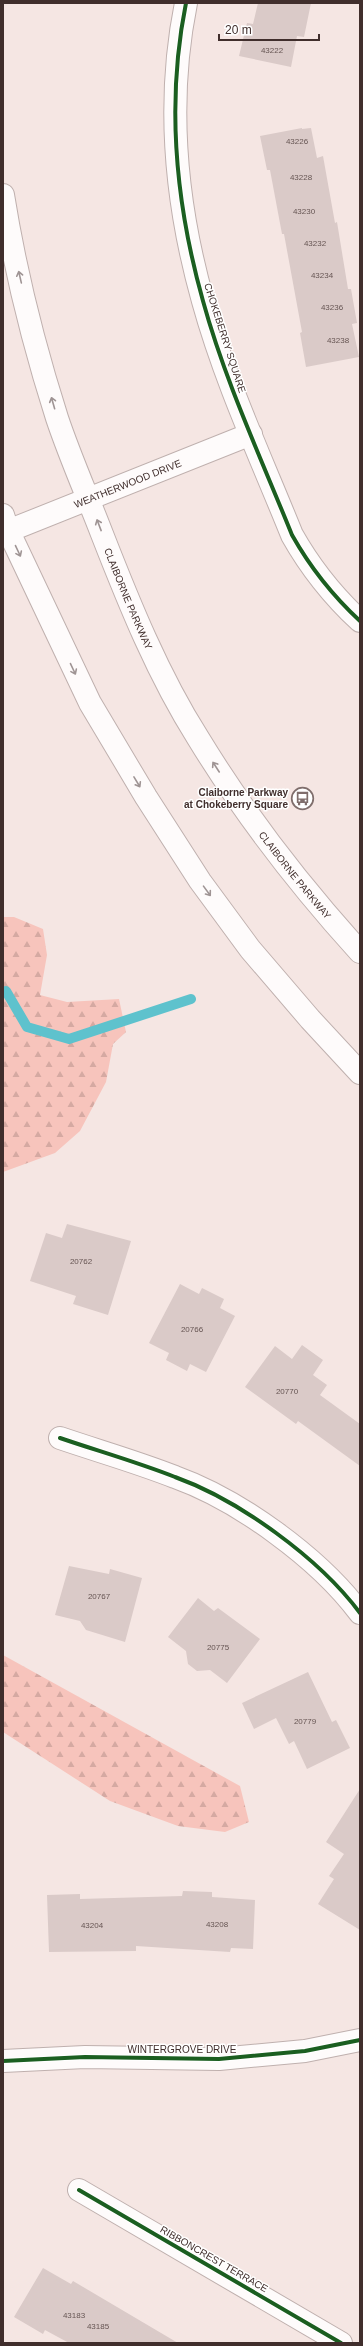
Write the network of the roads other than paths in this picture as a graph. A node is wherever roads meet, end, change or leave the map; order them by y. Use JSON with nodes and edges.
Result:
{"nodes":[{"id":1,"x":186,"y":3,"type":"edge"},
{"id":2,"x":3,"y":194,"type":"edge"},
{"id":3,"x":251,"y":434,"type":"junction"},
{"id":4,"x":89,"y":500,"type":"junction"},
{"id":5,"x":5,"y":526,"type":"edge"},
{"id":6,"x":360,"y":621,"type":"edge"},
{"id":7,"x":360,"y":952,"type":"edge"},
{"id":8,"x":360,"y":1072,"type":"edge"},
{"id":9,"x":60,"y":1438,"type":"dead end"},
{"id":10,"x":360,"y":1613,"type":"edge"},
{"id":11,"x":360,"y":2040,"type":"edge"},
{"id":12,"x":3,"y":2061,"type":"edge"},
{"id":13,"x":79,"y":2190,"type":"dead end"},
{"id":14,"x":342,"y":2343,"type":"edge"}],
"edges":[{"from":1,"to":3,"type":"street","name":"CHOKEBERRY SQUARE"},
{"from":4,"to":2,"type":"street","name":"CLAIBORNE PARKWAY","one_way":true},
{"from":3,"to":4,"type":"street","name":"WEATHERWOOD DRIVE"},
{"from":3,"to":6,"type":"street","name":"CHOKEBERRY SQUARE"},
{"from":4,"to":5,"type":"street","name":"WEATHERWOOD DRIVE"},
{"from":7,"to":4,"type":"street","name":"CLAIBORNE PARKWAY","one_way":true},
{"from":5,"to":8,"type":"street","one_way":true},
{"from":9,"to":10,"type":"street"},
{"from":11,"to":12,"type":"street","name":"WINTERGROVE DRIVE"},
{"from":13,"to":14,"type":"street","name":"RIBBONCREST TERRACE"}]}
